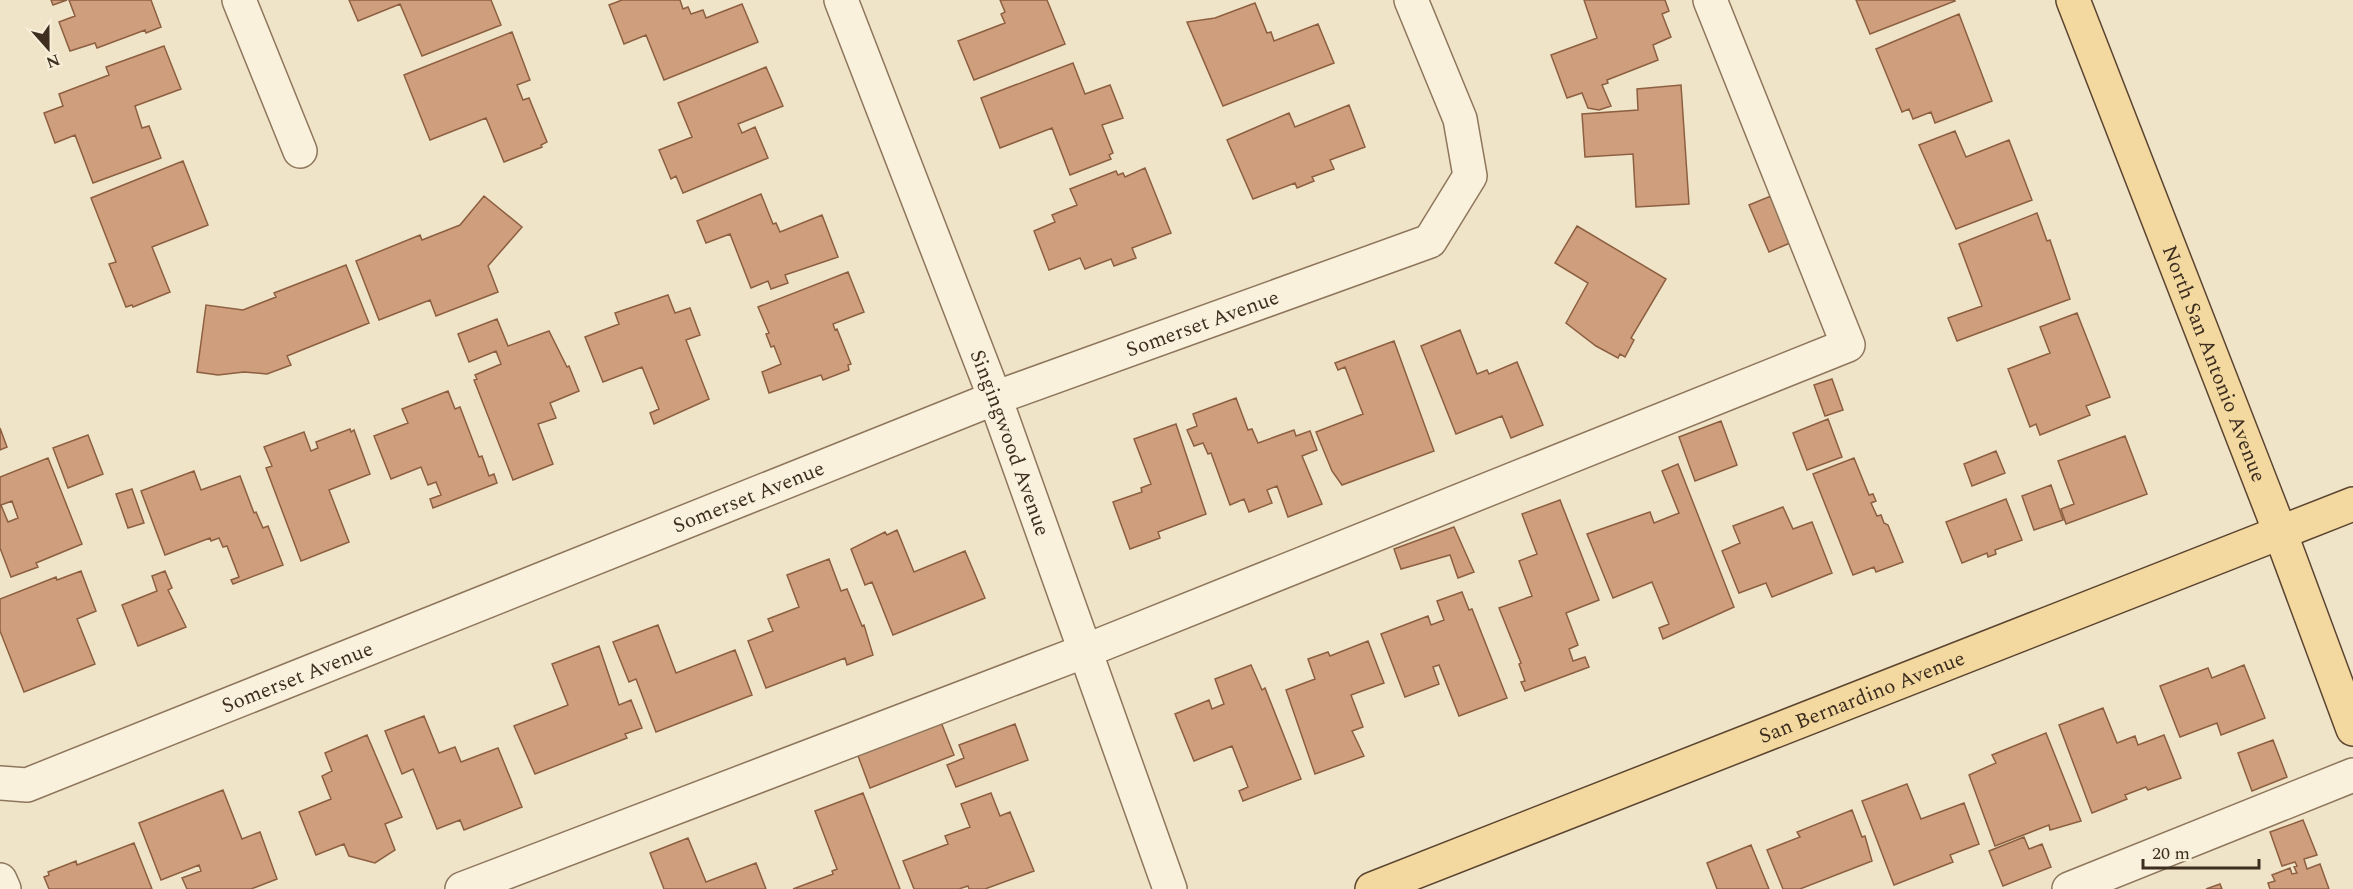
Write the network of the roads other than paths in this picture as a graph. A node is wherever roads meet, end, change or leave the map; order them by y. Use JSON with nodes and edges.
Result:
{"nodes":[{"id":1,"x":238,"y":0,"type":"edge"},
{"id":2,"x":841,"y":0,"type":"edge"},
{"id":3,"x":1411,"y":0,"type":"edge"},
{"id":4,"x":1710,"y":0,"type":"edge"},
{"id":5,"x":2073,"y":0,"type":"edge"},
{"id":6,"x":300,"y":151,"type":"dead end"},
{"id":7,"x":995,"y":398,"type":"junction"},
{"id":8,"x":2353,"y":504,"type":"edge"},
{"id":9,"x":2280,"y":532,"type":"junction"},
{"id":10,"x":1085,"y":651,"type":"junction"},
{"id":11,"x":2353,"y":729,"type":"edge"},
{"id":12,"x":2353,"y":776,"type":"edge"},
{"id":13,"x":0,"y":783,"type":"edge"},
{"id":14,"x":0,"y":880,"type":"edge"},
{"id":15,"x":4,"y":889,"type":"edge"},
{"id":16,"x":462,"y":889,"type":"edge"},
{"id":17,"x":1170,"y":889,"type":"edge"},
{"id":18,"x":1372,"y":889,"type":"edge"},
{"id":19,"x":2069,"y":889,"type":"edge"}],
"edges":[{"from":1,"to":6,"type":"street"},
{"from":2,"to":7,"type":"street","name":"Singingwood Avenue"},
{"from":3,"to":7,"type":"street","name":"Somerset Avenue"},
{"from":4,"to":10,"type":"street"},
{"from":5,"to":9,"type":"main road","name":"North San Antonio Avenue"},
{"from":7,"to":10,"type":"street","name":"Singingwood Avenue"},
{"from":7,"to":13,"type":"street","name":"Somerset Avenue"},
{"from":8,"to":9,"type":"main road","name":"San Bernardino Avenue"},
{"from":9,"to":11,"type":"main road","name":"North San Antonio Avenue"},
{"from":9,"to":18,"type":"main road","name":"San Bernardino Avenue"},
{"from":10,"to":16,"type":"street"},
{"from":10,"to":17,"type":"street","name":"Singingwood Avenue"},
{"from":12,"to":19,"type":"street"},
{"from":14,"to":15,"type":"street"}]}
